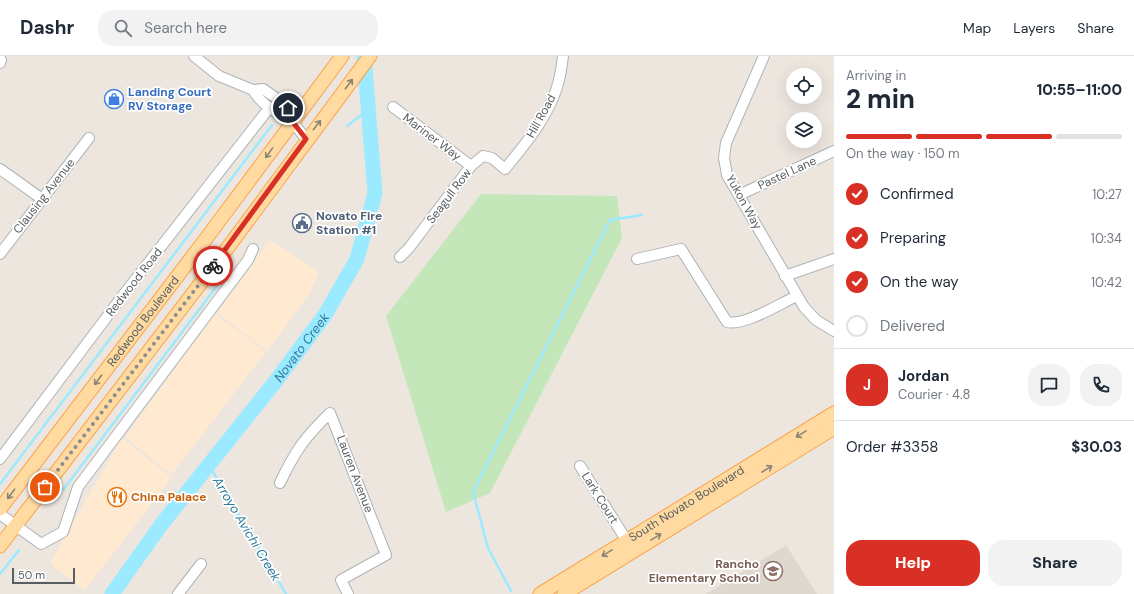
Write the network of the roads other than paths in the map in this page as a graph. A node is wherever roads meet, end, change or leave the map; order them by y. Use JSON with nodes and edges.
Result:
{"nodes":[{"id":1,"x":194,"y":56,"type":"edge"},
{"id":2,"x":342,"y":56,"type":"edge"},
{"id":3,"x":370,"y":56,"type":"edge"},
{"id":4,"x":563,"y":56,"type":"edge"},
{"id":5,"x":764,"y":56,"type":"edge"},
{"id":6,"x":253,"y":90,"type":"junction"},
{"id":7,"x":270,"y":107,"type":"junction"},
{"id":8,"x":392,"y":107,"type":"dead end"},
{"id":9,"x":292,"y":121,"type":"junction"},
{"id":10,"x":89,"y":138,"type":"dead end"},
{"id":11,"x":306,"y":139,"type":"junction"},
{"id":12,"x":834,"y":151,"type":"edge"},
{"id":13,"x":471,"y":166,"type":"junction"},
{"id":14,"x":0,"y":169,"type":"edge"},
{"id":15,"x":505,"y":169,"type":"joint"},
{"id":16,"x":739,"y":195,"type":"junction"},
{"id":17,"x":42,"y":199,"type":"junction"},
{"id":18,"x":252,"y":249,"type":"dead end"},
{"id":19,"x":0,"y":254,"type":"edge"},
{"id":20,"x":400,"y":257,"type":"dead end"},
{"id":21,"x":637,"y":259,"type":"dead end"},
{"id":22,"x":834,"y":259,"type":"edge"},
{"id":23,"x":785,"y":276,"type":"junction"},
{"id":24,"x":797,"y":296,"type":"junction"},
{"id":25,"x":834,"y":331,"type":"edge"},
{"id":26,"x":834,"y":413,"type":"edge"},
{"id":27,"x":834,"y":428,"type":"edge"},
{"id":28,"x":0,"y":459,"type":"edge"},
{"id":29,"x":580,"y":466,"type":"dead end"},
{"id":30,"x":280,"y":483,"type":"dead end"},
{"id":31,"x":0,"y":509,"type":"edge"},
{"id":32,"x":0,"y":514,"type":"edge"},
{"id":33,"x":16,"y":525,"type":"junction"},
{"id":34,"x":0,"y":546,"type":"edge"},
{"id":35,"x":630,"y":546,"type":"junction"},
{"id":36,"x":202,"y":564,"type":"dead end"},
{"id":37,"x":178,"y":594,"type":"edge"},
{"id":38,"x":348,"y":594,"type":"edge"},
{"id":39,"x":540,"y":594,"type":"edge"},
{"id":40,"x":564,"y":594,"type":"edge"}],
"edges":[{"from":1,"to":6,"type":"street"},
{"from":2,"to":9,"type":"main road","name":"Redwood Boulevard"},
{"from":11,"to":3,"type":"main road","name":"Redwood Boulevard","one_way":true},
{"from":4,"to":15,"type":"street","name":"Hill Road"},
{"from":5,"to":16,"type":"street","name":"Yukon Way"},
{"from":6,"to":7,"type":"street"},
{"from":6,"to":9,"type":"street"},
{"from":7,"to":9,"type":"street"},
{"from":7,"to":28,"type":"street","name":"Redwood Road"},
{"from":8,"to":13,"type":"street","name":"Mariner Way"},
{"from":9,"to":11,"type":"street"},
{"from":9,"to":31,"type":"main road","name":"Redwood Boulevard","one_way":true},
{"from":10,"to":17,"type":"street","name":"Clausing Avenue"},
{"from":11,"to":33,"type":"main road","name":"Redwood Boulevard"},
{"from":12,"to":16,"type":"street","name":"Pastel Lane"},
{"from":13,"to":15,"type":"street","name":"Seagull Row"},
{"from":13,"to":20,"type":"street","name":"Seagull Row"},
{"from":14,"to":17,"type":"street"},
{"from":16,"to":23,"type":"street","name":"Yukon Way"},
{"from":17,"to":19,"type":"street","name":"Clausing Avenue"},
{"from":18,"to":33,"type":"street"},
{"from":21,"to":24,"type":"street"},
{"from":22,"to":23,"type":"street"},
{"from":23,"to":24,"type":"street","name":"Yukon Way"},
{"from":24,"to":25,"type":"street","name":"Yukon Way"},
{"from":26,"to":35,"type":"main road","name":"South Novato Boulevard","one_way":true},
{"from":35,"to":27,"type":"main road","name":"South Novato Boulevard","one_way":true},
{"from":29,"to":35,"type":"street","name":"Lark Court"},
{"from":30,"to":38,"type":"street","name":"Lauren Avenue"},
{"from":32,"to":33,"type":"street"},
{"from":33,"to":34,"type":"main road","name":"Redwood Boulevard"},
{"from":35,"to":39,"type":"main road","name":"South Novato Boulevard","one_way":true},
{"from":35,"to":40,"type":"main road","name":"South Novato Boulevard"},
{"from":36,"to":37,"type":"street"}]}
